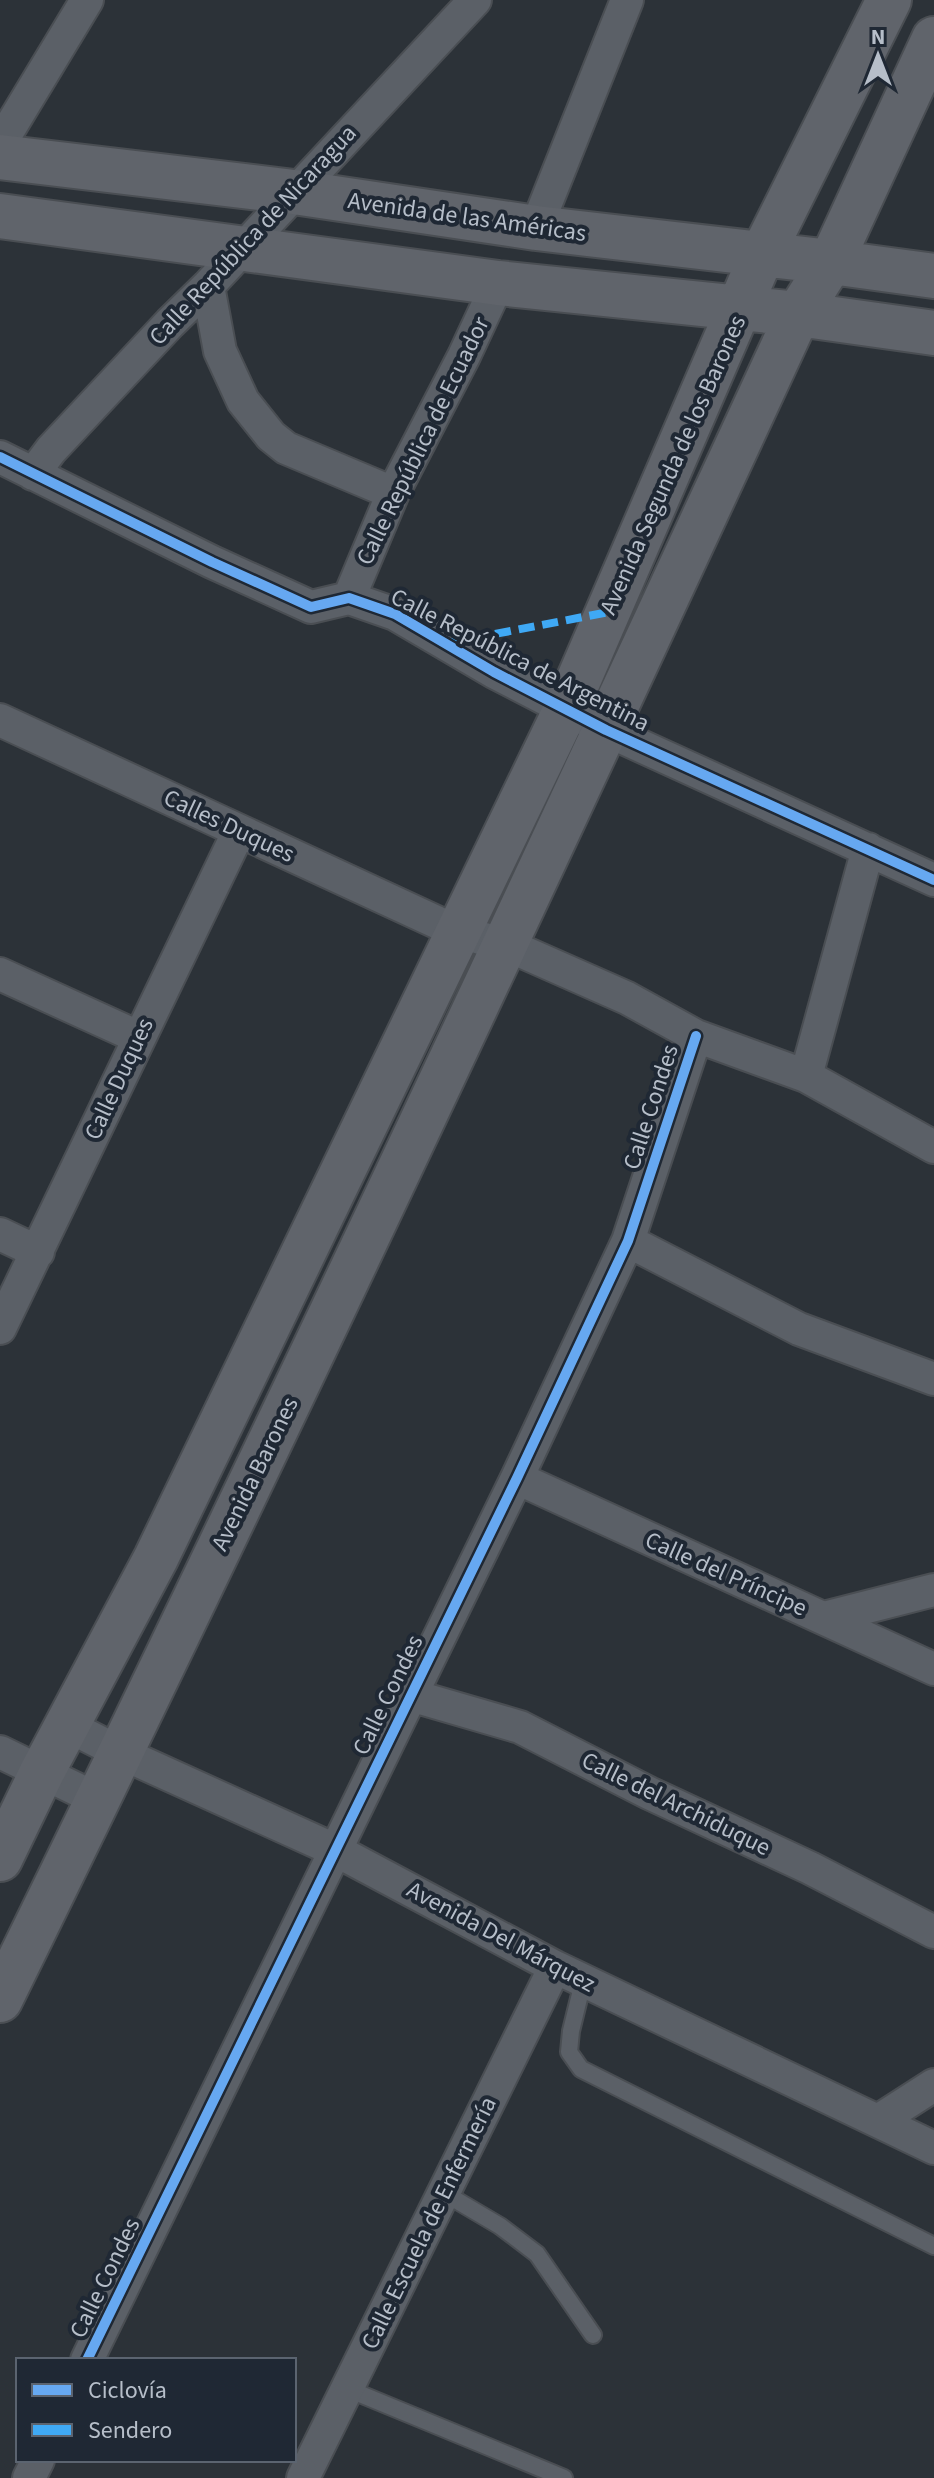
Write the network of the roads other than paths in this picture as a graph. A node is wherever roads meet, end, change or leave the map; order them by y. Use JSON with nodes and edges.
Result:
{"nodes":[{"id":1,"x":87,"y":0,"type":"edge"},
{"id":2,"x":475,"y":0,"type":"edge"},
{"id":3,"x":627,"y":0,"type":"edge"},
{"id":4,"x":889,"y":0,"type":"edge"},
{"id":5,"x":934,"y":39,"type":"edge"},
{"id":6,"x":0,"y":144,"type":"edge"},
{"id":7,"x":0,"y":157,"type":"edge"},
{"id":8,"x":294,"y":192,"type":"junction"},
{"id":9,"x":0,"y":216,"type":"edge"},
{"id":10,"x":536,"y":228,"type":"junction"},
{"id":11,"x":242,"y":247,"type":"junction"},
{"id":12,"x":762,"y":255,"type":"junction"},
{"id":13,"x":831,"y":262,"type":"junction"},
{"id":14,"x":934,"y":276,"type":"edge"},
{"id":15,"x":498,"y":283,"type":"junction"},
{"id":16,"x":208,"y":286,"type":"junction"},
{"id":17,"x":741,"y":309,"type":"junction"},
{"id":18,"x":798,"y":314,"type":"junction"},
{"id":19,"x":934,"y":333,"type":"edge"},
{"id":20,"x":0,"y":457,"type":"edge"},
{"id":21,"x":33,"y":474,"type":"junction"},
{"id":22,"x":393,"y":493,"type":"junction"},
{"id":23,"x":349,"y":598,"type":"junction"},
{"id":24,"x":566,"y":709,"type":"junction"},
{"id":25,"x":0,"y":720,"type":"edge"},
{"id":26,"x":606,"y":730,"type":"junction"},
{"id":27,"x":239,"y":831,"type":"junction"},
{"id":28,"x":868,"y":849,"type":"junction"},
{"id":29,"x":934,"y":880,"type":"edge"},
{"id":30,"x":458,"y":932,"type":"junction"},
{"id":31,"x":507,"y":945,"type":"junction"},
{"id":32,"x":0,"y":974,"type":"edge"},
{"id":33,"x":696,"y":1036,"type":"junction"},
{"id":34,"x":138,"y":1037,"type":"junction"},
{"id":35,"x":806,"y":1076,"type":"junction"},
{"id":36,"x":934,"y":1147,"type":"edge"},
{"id":37,"x":0,"y":1234,"type":"edge"},
{"id":38,"x":628,"y":1241,"type":"junction"},
{"id":39,"x":38,"y":1252,"type":"junction"},
{"id":40,"x":0,"y":1328,"type":"edge"},
{"id":41,"x":934,"y":1379,"type":"edge"},
{"id":42,"x":517,"y":1478,"type":"junction"},
{"id":43,"x":934,"y":1590,"type":"edge"},
{"id":44,"x":824,"y":1618,"type":"junction"},
{"id":45,"x":934,"y":1669,"type":"edge"},
{"id":46,"x":410,"y":1695,"type":"junction"},
{"id":47,"x":68,"y":1726,"type":"junction"},
{"id":48,"x":0,"y":1752,"type":"edge"},
{"id":49,"x":121,"y":1753,"type":"junction"},
{"id":50,"x":42,"y":1772,"type":"junction"},
{"id":51,"x":99,"y":1800,"type":"junction"},
{"id":52,"x":337,"y":1851,"type":"junction"},
{"id":53,"x":0,"y":1859,"type":"edge"},
{"id":54,"x":934,"y":1932,"type":"edge"},
{"id":55,"x":555,"y":1967,"type":"junction"},
{"id":56,"x":583,"y":1982,"type":"junction"},
{"id":57,"x":0,"y":2000,"type":"edge"},
{"id":58,"x":934,"y":2085,"type":"edge"},
{"id":59,"x":878,"y":2121,"type":"junction"},
{"id":60,"x":934,"y":2148,"type":"edge"},
{"id":61,"x":444,"y":2193,"type":"junction"},
{"id":62,"x":934,"y":2246,"type":"edge"},
{"id":63,"x":593,"y":2335,"type":"dead end"},
{"id":64,"x":88,"y":2358,"type":"edge"},
{"id":65,"x":348,"y":2389,"type":"junction"},
{"id":66,"x":303,"y":2478,"type":"edge"},
{"id":67,"x":564,"y":2478,"type":"edge"}],
"edges":[{"from":1,"to":6,"type":"street"},
{"from":2,"to":8,"type":"street","name":"Calle República de Nicaragua"},
{"from":3,"to":10,"type":"street"},
{"from":4,"to":12,"type":"main road","name":"Avenida Segunda de los Barones"},
{"from":5,"to":13,"type":"main road","name":"Avenida Segunda de los Barones"},
{"from":7,"to":8,"type":"main road","name":"Avenida de las Américas"},
{"from":8,"to":10,"type":"main road","name":"Avenida de las Américas"},
{"from":8,"to":11,"type":"street","name":"Calle República de Nicaragua"},
{"from":9,"to":11,"type":"main road"},
{"from":10,"to":12,"type":"main road","name":"Avenida de las Américas"},
{"from":11,"to":15,"type":"main road"},
{"from":11,"to":16,"type":"street","name":"Calle República de Nicaragua"},
{"from":12,"to":13,"type":"main road","name":"Avenida de las Américas"},
{"from":12,"to":17,"type":"main road","name":"Avenida Segunda de los Barones"},
{"from":13,"to":14,"type":"main road","name":"Avenida de las Américas"},
{"from":13,"to":18,"type":"main road","name":"Avenida Segunda de los Barones"},
{"from":15,"to":17,"type":"main road"},
{"from":15,"to":22,"type":"street","name":"Calle República de Ecuador"},
{"from":16,"to":21,"type":"street","name":"Calle República de Nicaragua"},
{"from":16,"to":22,"type":"street"},
{"from":17,"to":18,"type":"main road"},
{"from":17,"to":24,"type":"main road","name":"Avenida Segunda de los Barones"},
{"from":18,"to":19,"type":"main road"},
{"from":18,"to":26,"type":"main road","name":"Avenida Segunda de los Barones"},
{"from":20,"to":21,"type":"street"},
{"from":21,"to":23,"type":"street"},
{"from":22,"to":23,"type":"street","name":"Calle República de Ecuador"},
{"from":23,"to":24,"type":"street","name":"Calle República de Argentina"},
{"from":24,"to":26,"type":"street","name":"Calle República de Argentina"},
{"from":24,"to":30,"type":"main road","name":"Avenida Segunda de los Barones"},
{"from":25,"to":27,"type":"street","name":"Calles Duques"},
{"from":26,"to":28,"type":"street","name":"Calle República de Argentina"},
{"from":26,"to":31,"type":"main road","name":"Avenida Segunda de los Barones"},
{"from":27,"to":30,"type":"street","name":"Calles Duques"},
{"from":27,"to":34,"type":"street","name":"Calle Duques"},
{"from":28,"to":29,"type":"street","name":"Calle República de Argentina"},
{"from":28,"to":35,"type":"street"},
{"from":30,"to":31,"type":"street","name":"Calles Duques"},
{"from":30,"to":47,"type":"main road"},
{"from":31,"to":33,"type":"street","name":"Calles Duques"},
{"from":31,"to":49,"type":"main road","name":"Avenida Barones"},
{"from":32,"to":34,"type":"street"},
{"from":33,"to":35,"type":"street","name":"Calles Duques"},
{"from":33,"to":38,"type":"street","name":"Calle Condes"},
{"from":34,"to":39,"type":"street","name":"Calle Duques"},
{"from":35,"to":36,"type":"street","name":"Calles Duques"},
{"from":37,"to":39,"type":"street"},
{"from":38,"to":41,"type":"street"},
{"from":38,"to":42,"type":"street","name":"Calle Condes"},
{"from":39,"to":40,"type":"street","name":"Calle Duques"},
{"from":42,"to":44,"type":"street","name":"Calle del Príncipe"},
{"from":42,"to":46,"type":"street","name":"Calle Condes"},
{"from":43,"to":44,"type":"street"},
{"from":44,"to":45,"type":"street","name":"Calle del Príncipe"},
{"from":46,"to":52,"type":"street","name":"Calle Condes"},
{"from":46,"to":54,"type":"street","name":"Calle del Archiduque"},
{"from":47,"to":49,"type":"street","name":"Avenida Del Márquez"},
{"from":47,"to":50,"type":"main road"},
{"from":48,"to":50,"type":"street"},
{"from":49,"to":51,"type":"main road","name":"Avenida Barones"},
{"from":49,"to":52,"type":"street","name":"Avenida Del Márquez"},
{"from":50,"to":51,"type":"street"},
{"from":50,"to":53,"type":"main road"},
{"from":51,"to":57,"type":"main road","name":"Avenida Barones"},
{"from":52,"to":55,"type":"street","name":"Avenida Del Márquez"},
{"from":52,"to":64,"type":"street","name":"Calle Condes"},
{"from":55,"to":56,"type":"street","name":"Avenida Del Márquez"},
{"from":55,"to":61,"type":"street","name":"Calle Escuela de Enfermería"},
{"from":56,"to":59,"type":"street","name":"Avenida Del Márquez"},
{"from":56,"to":62,"type":"lane"},
{"from":58,"to":59,"type":"street"},
{"from":59,"to":60,"type":"street","name":"Avenida Del Márquez"},
{"from":61,"to":63,"type":"lane"},
{"from":61,"to":65,"type":"street","name":"Calle Escuela de Enfermería"},
{"from":65,"to":66,"type":"street","name":"Calle Escuela de Enfermería"},
{"from":65,"to":67,"type":"lane"}]}
